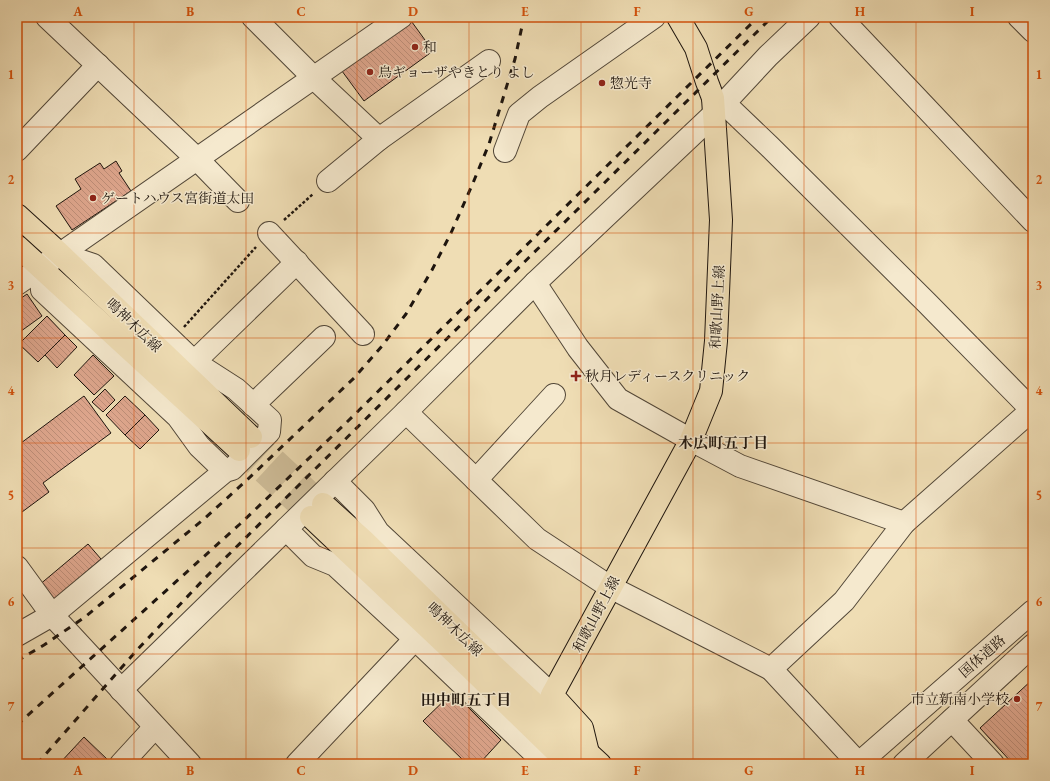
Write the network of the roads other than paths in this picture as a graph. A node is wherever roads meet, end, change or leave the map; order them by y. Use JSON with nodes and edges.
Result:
{"nodes":[{"id":1,"x":47,"y":17,"type":"edge"},
{"id":2,"x":253,"y":17,"type":"edge"},
{"id":3,"x":401,"y":17,"type":"edge"},
{"id":4,"x":654,"y":17,"type":"edge"},
{"id":5,"x":678,"y":17,"type":"edge"},
{"id":6,"x":809,"y":17,"type":"edge"},
{"id":7,"x":840,"y":17,"type":"edge"},
{"id":8,"x":1019,"y":17,"type":"edge"},
{"id":9,"x":1033,"y":31,"type":"edge"},
{"id":10,"x":489,"y":62,"type":"dead end"},
{"id":11,"x":98,"y":66,"type":"junction"},
{"id":12,"x":314,"y":78,"type":"junction"},
{"id":13,"x":717,"y":105,"type":"junction"},
{"id":14,"x":379,"y":139,"type":"junction"},
{"id":15,"x":17,"y":150,"type":"edge"},
{"id":16,"x":505,"y":151,"type":"dead end"},
{"id":17,"x":197,"y":159,"type":"junction"},
{"id":18,"x":328,"y":181,"type":"road end"},
{"id":19,"x":238,"y":201,"type":"dead end"},
{"id":20,"x":17,"y":215,"type":"edge"},
{"id":21,"x":1033,"y":221,"type":"edge"},
{"id":22,"x":269,"y":233,"type":"road end"},
{"id":23,"x":17,"y":246,"type":"edge"},
{"id":24,"x":60,"y":254,"type":"junction"},
{"id":25,"x":297,"y":262,"type":"junction"},
{"id":26,"x":41,"y":268,"type":"junction"},
{"id":27,"x":535,"y":283,"type":"junction"},
{"id":28,"x":17,"y":284,"type":"edge"},
{"id":29,"x":363,"y":334,"type":"dead end"},
{"id":30,"x":324,"y":337,"type":"dead end"},
{"id":31,"x":194,"y":362,"type":"junction"},
{"id":32,"x":554,"y":395,"type":"dead end"},
{"id":33,"x":253,"y":405,"type":"junction"},
{"id":34,"x":1033,"y":410,"type":"edge"},
{"id":35,"x":406,"y":412,"type":"junction"},
{"id":36,"x":691,"y":440,"type":"junction"},
{"id":37,"x":225,"y":471,"type":"junction"},
{"id":38,"x":476,"y":480,"type":"junction"},
{"id":39,"x":334,"y":481,"type":"junction"},
{"id":40,"x":904,"y":523,"type":"junction"},
{"id":41,"x":286,"y":528,"type":"junction"},
{"id":42,"x":17,"y":567,"type":"edge"},
{"id":43,"x":610,"y":587,"type":"junction"},
{"id":44,"x":1033,"y":611,"type":"edge"},
{"id":45,"x":52,"y":615,"type":"junction"},
{"id":46,"x":17,"y":635,"type":"edge"},
{"id":47,"x":415,"y":639,"type":"junction"},
{"id":48,"x":1033,"y":645,"type":"edge"},
{"id":49,"x":771,"y":669,"type":"junction"},
{"id":50,"x":121,"y":690,"type":"junction"},
{"id":51,"x":552,"y":695,"type":"junction"},
{"id":52,"x":952,"y":720,"type":"junction"},
{"id":53,"x":155,"y":727,"type":"junction"},
{"id":54,"x":594,"y":758,"type":"edge"},
{"id":55,"x":122,"y":764,"type":"edge"},
{"id":56,"x":190,"y":764,"type":"edge"},
{"id":57,"x":297,"y":764,"type":"edge"},
{"id":58,"x":546,"y":764,"type":"edge"},
{"id":59,"x":569,"y":764,"type":"edge"},
{"id":60,"x":858,"y":764,"type":"edge"},
{"id":61,"x":904,"y":764,"type":"edge"},
{"id":62,"x":993,"y":764,"type":"edge"}],
"edges":[{"from":1,"to":11,"type":"street"},
{"from":2,"to":12,"type":"street"},
{"from":3,"to":12,"type":"street"},
{"from":4,"to":16,"type":"street"},
{"from":5,"to":13,"type":"main road","name":"和歌山野上線"},
{"from":6,"to":13,"type":"street"},
{"from":7,"to":21,"type":"street"},
{"from":8,"to":9,"type":"street"},
{"from":10,"to":14,"type":"street"},
{"from":11,"to":15,"type":"street"},
{"from":11,"to":17,"type":"street"},
{"from":12,"to":14,"type":"street"},
{"from":12,"to":17,"type":"street"},
{"from":13,"to":27,"type":"street"},
{"from":13,"to":34,"type":"street"},
{"from":13,"to":36,"type":"main road","name":"和歌山野上線"},
{"from":14,"to":18,"type":"street"},
{"from":17,"to":19,"type":"street"},
{"from":17,"to":24,"type":"street"},
{"from":20,"to":24,"type":"main road","name":"鳴神木広線"},
{"from":22,"to":25,"type":"street"},
{"from":23,"to":26,"type":"main road","name":"鳴神木広線"},
{"from":24,"to":26,"type":"street"},
{"from":24,"to":26,"type":"main road","name":"鳴神木広線"},
{"from":24,"to":31,"type":"street"},
{"from":25,"to":29,"type":"street"},
{"from":25,"to":31,"type":"street"},
{"from":26,"to":28,"type":"street"},
{"from":26,"to":37,"type":"street"},
{"from":27,"to":35,"type":"street"},
{"from":27,"to":36,"type":"street"},
{"from":30,"to":33,"type":"street"},
{"from":31,"to":33,"type":"street"},
{"from":32,"to":38,"type":"street"},
{"from":33,"to":37,"type":"street"},
{"from":34,"to":40,"type":"street"},
{"from":35,"to":38,"type":"street"},
{"from":35,"to":39,"type":"street"},
{"from":36,"to":40,"type":"street"},
{"from":36,"to":43,"type":"main road","name":"和歌山野上線"},
{"from":37,"to":45,"type":"street"},
{"from":38,"to":43,"type":"street"},
{"from":39,"to":41,"type":"street"},
{"from":39,"to":51,"type":"street"},
{"from":40,"to":49,"type":"street"},
{"from":41,"to":47,"type":"street"},
{"from":41,"to":50,"type":"street"},
{"from":42,"to":45,"type":"street"},
{"from":43,"to":49,"type":"street"},
{"from":43,"to":51,"type":"main road","name":"和歌山野上線"},
{"from":44,"to":60,"type":"street","name":"国体道路"},
{"from":45,"to":46,"type":"street"},
{"from":45,"to":50,"type":"street"},
{"from":47,"to":57,"type":"street"},
{"from":47,"to":58,"type":"street"},
{"from":48,"to":52,"type":"street","name":"国体道路"},
{"from":49,"to":60,"type":"street"},
{"from":50,"to":53,"type":"street"},
{"from":51,"to":54,"type":"main road"},
{"from":52,"to":61,"type":"street","name":"国体道路"},
{"from":52,"to":62,"type":"street"},
{"from":53,"to":55,"type":"street"},
{"from":53,"to":56,"type":"street"},
{"from":54,"to":59,"type":"main road","name":"鳴神木広線"}]}
